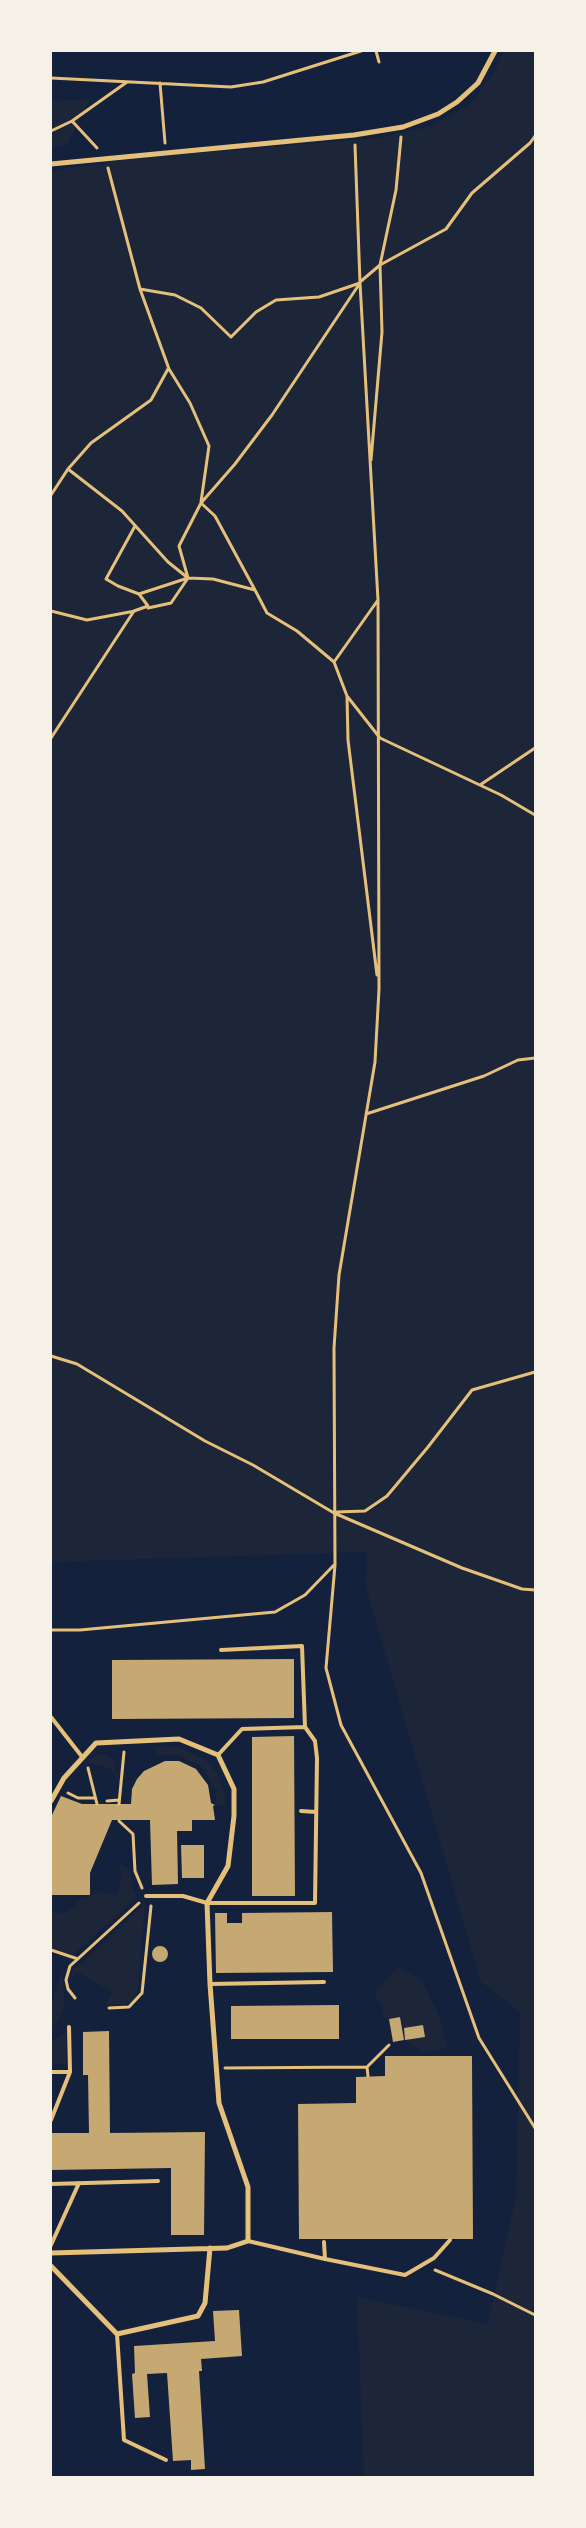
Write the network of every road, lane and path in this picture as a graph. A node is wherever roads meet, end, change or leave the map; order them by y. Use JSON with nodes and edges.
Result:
{"nodes":[{"id":1,"x":361,"y":51,"type":"edge"},
{"id":2,"x":376,"y":51,"type":"edge"},
{"id":3,"x":495,"y":51,"type":"edge"},
{"id":4,"x":380,"y":62,"type":"dead end"},
{"id":5,"x":51,"y":78,"type":"edge"},
{"id":6,"x":128,"y":82,"type":"junction"},
{"id":7,"x":160,"y":83,"type":"junction"},
{"id":8,"x":72,"y":121,"type":"junction"},
{"id":9,"x":403,"y":127,"type":"junction"},
{"id":10,"x":51,"y":131,"type":"edge"},
{"id":11,"x":354,"y":135,"type":"junction"},
{"id":12,"x":535,"y":136,"type":"edge"},
{"id":13,"x":166,"y":152,"type":"junction"},
{"id":14,"x":105,"y":157,"type":"junction"},
{"id":15,"x":51,"y":164,"type":"edge"},
{"id":16,"x":380,"y":265,"type":"junction"},
{"id":17,"x":360,"y":282,"type":"junction"},
{"id":18,"x":140,"y":289,"type":"junction"},
{"id":19,"x":169,"y":369,"type":"junction"},
{"id":20,"x":68,"y":469,"type":"junction"},
{"id":21,"x":370,"y":472,"type":"junction"},
{"id":22,"x":51,"y":495,"type":"edge"},
{"id":23,"x":201,"y":503,"type":"junction"},
{"id":24,"x":135,"y":526,"type":"junction"},
{"id":25,"x":188,"y":578,"type":"junction"},
{"id":26,"x":255,"y":590,"type":"junction"},
{"id":27,"x":139,"y":594,"type":"junction"},
{"id":28,"x":378,"y":600,"type":"junction"},
{"id":29,"x":51,"y":611,"type":"edge"},
{"id":30,"x":134,"y":611,"type":"junction"},
{"id":31,"x":334,"y":662,"type":"junction"},
{"id":32,"x":347,"y":696,"type":"junction"},
{"id":33,"x":51,"y":738,"type":"edge"},
{"id":34,"x":380,"y":738,"type":"junction"},
{"id":35,"x":535,"y":748,"type":"edge"},
{"id":36,"x":480,"y":785,"type":"junction"},
{"id":37,"x":535,"y":815,"type":"edge"},
{"id":38,"x":379,"y":989,"type":"junction"},
{"id":39,"x":535,"y":1058,"type":"edge"},
{"id":40,"x":366,"y":1114,"type":"junction"},
{"id":41,"x":51,"y":1356,"type":"edge"},
{"id":42,"x":535,"y":1372,"type":"edge"},
{"id":43,"x":334,"y":1512,"type":"junction"},
{"id":44,"x":335,"y":1565,"type":"junction"},
{"id":45,"x":535,"y":1590,"type":"edge"},
{"id":46,"x":51,"y":1630,"type":"edge"},
{"id":47,"x":221,"y":1650,"type":"dead end"},
{"id":48,"x":51,"y":1717,"type":"edge"},
{"id":49,"x":305,"y":1727,"type":"junction"},
{"id":50,"x":125,"y":1742,"type":"junction"},
{"id":51,"x":218,"y":1755,"type":"junction"},
{"id":52,"x":83,"y":1758,"type":"junction"},
{"id":53,"x":90,"y":1777,"type":"dead end"},
{"id":54,"x":58,"y":1789,"type":"junction"},
{"id":55,"x":95,"y":1798,"type":"junction"},
{"id":56,"x":51,"y":1801,"type":"edge"},
{"id":57,"x":108,"y":1801,"type":"dead end"},
{"id":58,"x":97,"y":1804,"type":"dead end"},
{"id":59,"x":301,"y":1811,"type":"dead end"},
{"id":60,"x":316,"y":1812,"type":"junction"},
{"id":61,"x":119,"y":1820,"type":"dead end"},
{"id":62,"x":146,"y":1896,"type":"junction"},
{"id":63,"x":152,"y":1897,"type":"junction"},
{"id":64,"x":207,"y":1903,"type":"junction"},
{"id":65,"x":51,"y":1950,"type":"edge"},
{"id":66,"x":78,"y":1959,"type":"junction"},
{"id":67,"x":324,"y":1982,"type":"dead end"},
{"id":68,"x":210,"y":1984,"type":"junction"},
{"id":69,"x":75,"y":1998,"type":"dead end"},
{"id":70,"x":109,"y":2008,"type":"dead end"},
{"id":71,"x":69,"y":2028,"type":"dead end"},
{"id":72,"x":389,"y":2044,"type":"dead end"},
{"id":73,"x":367,"y":2066,"type":"junction"},
{"id":74,"x":217,"y":2068,"type":"junction"},
{"id":75,"x":51,"y":2072,"type":"edge"},
{"id":76,"x":70,"y":2072,"type":"junction"},
{"id":77,"x":368,"y":2076,"type":"dead end"},
{"id":78,"x":51,"y":2120,"type":"edge"},
{"id":79,"x":535,"y":2128,"type":"edge"},
{"id":80,"x":158,"y":2181,"type":"dead end"},
{"id":81,"x":79,"y":2183,"type":"junction"},
{"id":82,"x":51,"y":2184,"type":"edge"},
{"id":83,"x":450,"y":2240,"type":"dead end"},
{"id":84,"x":248,"y":2241,"type":"junction"},
{"id":85,"x":324,"y":2242,"type":"dead end"},
{"id":86,"x":51,"y":2245,"type":"edge"},
{"id":87,"x":210,"y":2248,"type":"junction"},
{"id":88,"x":51,"y":2253,"type":"edge"},
{"id":89,"x":325,"y":2259,"type":"junction"},
{"id":90,"x":422,"y":2265,"type":"junction"},
{"id":91,"x":51,"y":2266,"type":"edge"},
{"id":92,"x":535,"y":2315,"type":"edge"},
{"id":93,"x":118,"y":2334,"type":"junction"},
{"id":94,"x":166,"y":2460,"type":"dead end"}],
"edges":[{"from":1,"to":7,"type":"path"},
{"from":2,"to":4,"type":"path"},
{"from":3,"to":9,"type":"street"},
{"from":5,"to":6,"type":"path"},
{"from":6,"to":7,"type":"path"},
{"from":6,"to":8,"type":"path"},
{"from":7,"to":13,"type":"path"},
{"from":8,"to":10,"type":"path"},
{"from":8,"to":14,"type":"path"},
{"from":9,"to":11,"type":"street"},
{"from":9,"to":16,"type":"path"},
{"from":11,"to":13,"type":"street"},
{"from":11,"to":17,"type":"path"},
{"from":12,"to":16,"type":"path"},
{"from":13,"to":14,"type":"street"},
{"from":14,"to":15,"type":"street"},
{"from":14,"to":18,"type":"path"},
{"from":16,"to":17,"type":"path"},
{"from":16,"to":21,"type":"path"},
{"from":17,"to":18,"type":"path"},
{"from":17,"to":21,"type":"path"},
{"from":17,"to":23,"type":"path"},
{"from":18,"to":19,"type":"path"},
{"from":19,"to":20,"type":"path"},
{"from":19,"to":23,"type":"path"},
{"from":20,"to":22,"type":"path"},
{"from":20,"to":24,"type":"path"},
{"from":21,"to":28,"type":"path"},
{"from":23,"to":25,"type":"path"},
{"from":23,"to":26,"type":"path"},
{"from":24,"to":25,"type":"path"},
{"from":24,"to":27,"type":"path"},
{"from":25,"to":26,"type":"path"},
{"from":25,"to":27,"type":"path"},
{"from":25,"to":30,"type":"path"},
{"from":26,"to":31,"type":"path"},
{"from":27,"to":30,"type":"path"},
{"from":28,"to":31,"type":"path"},
{"from":28,"to":34,"type":"path"},
{"from":29,"to":30,"type":"path"},
{"from":30,"to":33,"type":"path"},
{"from":31,"to":32,"type":"path"},
{"from":32,"to":34,"type":"path"},
{"from":32,"to":38,"type":"path"},
{"from":34,"to":36,"type":"path"},
{"from":34,"to":38,"type":"path"},
{"from":35,"to":36,"type":"path"},
{"from":36,"to":37,"type":"path"},
{"from":38,"to":40,"type":"path"},
{"from":39,"to":40,"type":"path"},
{"from":40,"to":43,"type":"path"},
{"from":41,"to":43,"type":"path"},
{"from":42,"to":43,"type":"path"},
{"from":43,"to":44,"type":"path"},
{"from":43,"to":45,"type":"path"},
{"from":44,"to":46,"type":"path"},
{"from":44,"to":79,"type":"path"},
{"from":47,"to":49,"type":"lane"},
{"from":48,"to":52,"type":"lane"},
{"from":49,"to":51,"type":"lane"},
{"from":49,"to":60,"type":"lane"},
{"from":50,"to":51,"type":"street"},
{"from":50,"to":52,"type":"street"},
{"from":50,"to":57,"type":"path"},
{"from":51,"to":64,"type":"street"},
{"from":52,"to":54,"type":"street"},
{"from":53,"to":55,"type":"path"},
{"from":54,"to":55,"type":"path"},
{"from":54,"to":56,"type":"street"},
{"from":55,"to":58,"type":"path"},
{"from":59,"to":60,"type":"lane"},
{"from":60,"to":64,"type":"lane"},
{"from":61,"to":62,"type":"path"},
{"from":62,"to":63,"type":"lane"},
{"from":62,"to":66,"type":"path"},
{"from":63,"to":64,"type":"lane"},
{"from":63,"to":70,"type":"path"},
{"from":64,"to":68,"type":"street"},
{"from":65,"to":66,"type":"path"},
{"from":66,"to":69,"type":"path"},
{"from":67,"to":68,"type":"lane"},
{"from":68,"to":74,"type":"street"},
{"from":71,"to":76,"type":"lane"},
{"from":72,"to":73,"type":"path"},
{"from":73,"to":74,"type":"path"},
{"from":73,"to":77,"type":"path"},
{"from":74,"to":84,"type":"street"},
{"from":75,"to":76,"type":"lane"},
{"from":76,"to":78,"type":"lane"},
{"from":80,"to":81,"type":"lane"},
{"from":81,"to":82,"type":"lane"},
{"from":81,"to":86,"type":"lane"},
{"from":83,"to":90,"type":"lane"},
{"from":84,"to":87,"type":"street"},
{"from":84,"to":89,"type":"lane"},
{"from":85,"to":89,"type":"lane"},
{"from":87,"to":88,"type":"street"},
{"from":87,"to":93,"type":"street"},
{"from":89,"to":90,"type":"lane"},
{"from":90,"to":92,"type":"path"},
{"from":91,"to":93,"type":"street"},
{"from":93,"to":94,"type":"lane"}]}
